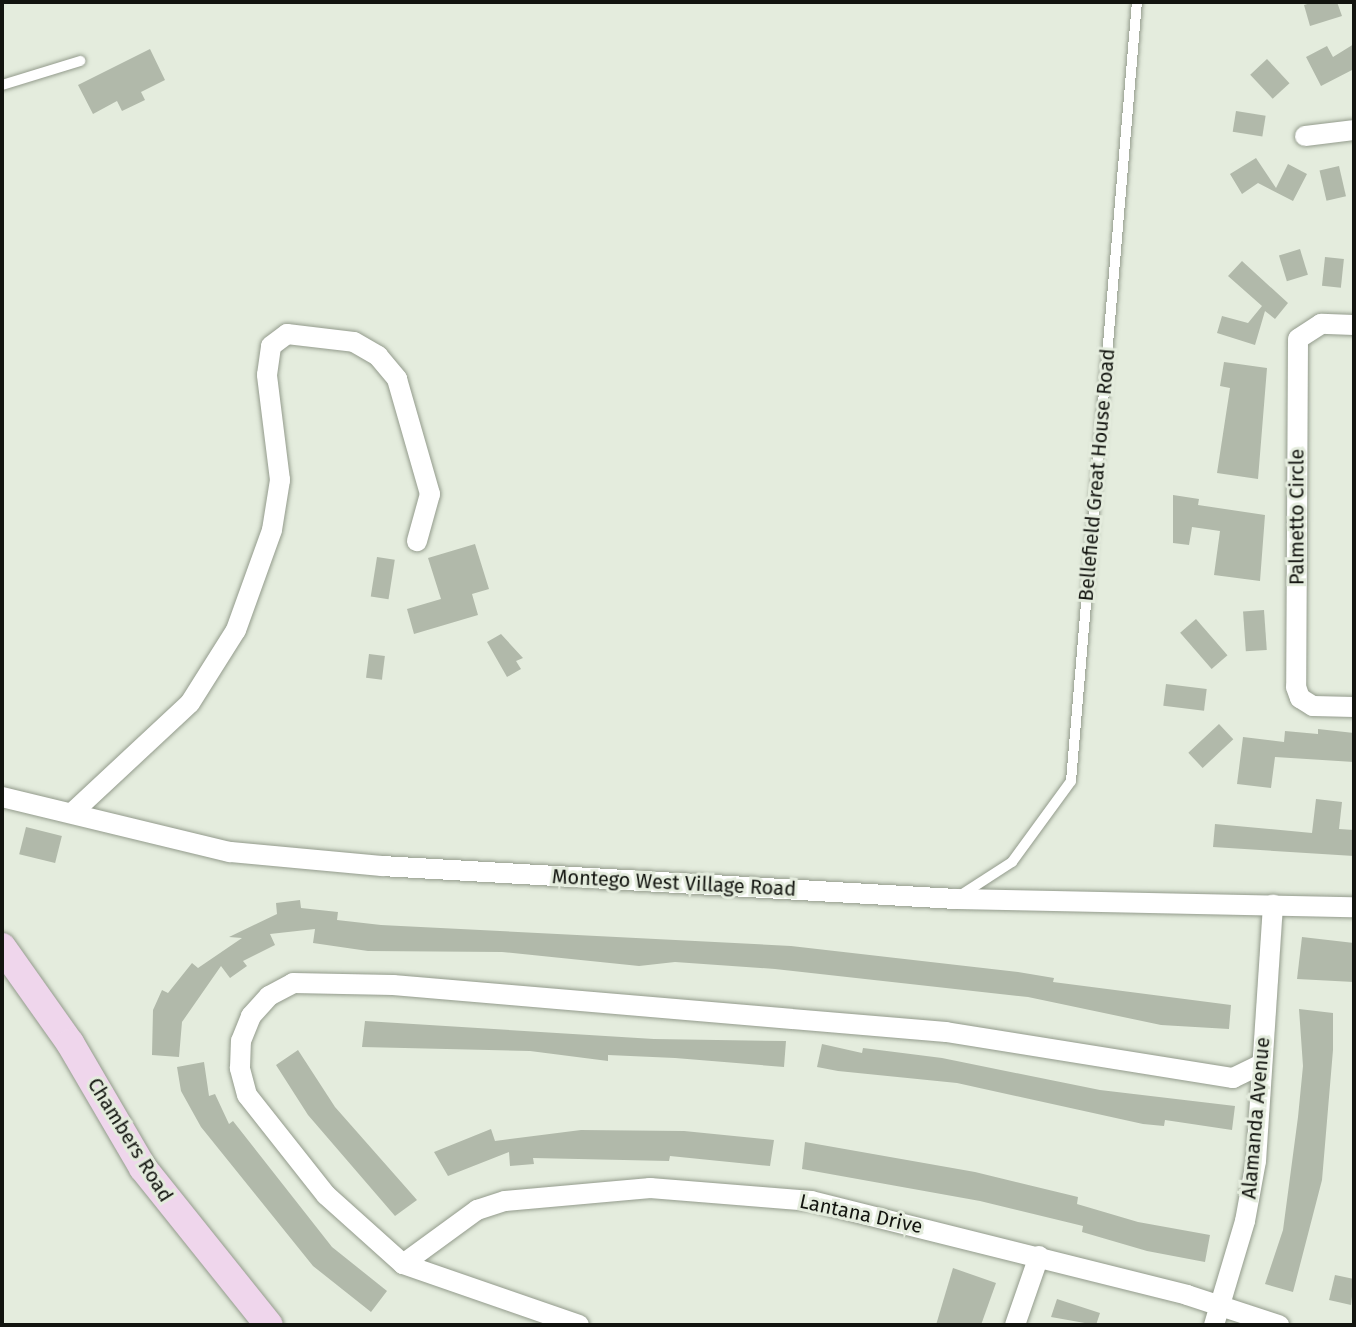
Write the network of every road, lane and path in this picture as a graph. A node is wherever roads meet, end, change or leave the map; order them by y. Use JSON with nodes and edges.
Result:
{"nodes":[{"id":1,"x":1137,"y":2,"type":"edge"},
{"id":2,"x":80,"y":61,"type":"dead end"},
{"id":3,"x":2,"y":85,"type":"edge"},
{"id":4,"x":1354,"y":130,"type":"edge"},
{"id":5,"x":1305,"y":136,"type":"dead end"},
{"id":6,"x":1354,"y":325,"type":"edge"},
{"id":7,"x":417,"y":541,"type":"dead end"},
{"id":8,"x":1354,"y":707,"type":"edge"},
{"id":9,"x":2,"y":797,"type":"edge"},
{"id":10,"x":72,"y":813,"type":"junction"},
{"id":11,"x":956,"y":899,"type":"junction"},
{"id":12,"x":1273,"y":905,"type":"junction"},
{"id":13,"x":1354,"y":907,"type":"edge"},
{"id":14,"x":2,"y":947,"type":"edge"},
{"id":15,"x":1262,"y":1064,"type":"junction"},
{"id":16,"x":1039,"y":1256,"type":"junction"},
{"id":17,"x":403,"y":1264,"type":"junction"},
{"id":18,"x":1222,"y":1305,"type":"junction"},
{"id":19,"x":269,"y":1325,"type":"edge"},
{"id":20,"x":579,"y":1325,"type":"edge"},
{"id":21,"x":1015,"y":1325,"type":"edge"},
{"id":22,"x":1214,"y":1325,"type":"edge"},
{"id":23,"x":1279,"y":1325,"type":"edge"}],
"edges":[{"from":1,"to":11,"type":"lane","name":"Bellefield Great House Road"},
{"from":2,"to":3,"type":"lane"},
{"from":4,"to":5,"type":"street"},
{"from":6,"to":8,"type":"street","name":"Palmetto Circle"},
{"from":7,"to":10,"type":"street"},
{"from":9,"to":10,"type":"street","name":"Montego West Village Road"},
{"from":10,"to":11,"type":"street","name":"Montego West Village Road"},
{"from":11,"to":12,"type":"street","name":"Montego West Village Road"},
{"from":12,"to":13,"type":"street","name":"Montego West Village Road"},
{"from":12,"to":15,"type":"street","name":"Alamanda Avenue"},
{"from":14,"to":19,"type":"street","name":"Chambers Road"},
{"from":15,"to":17,"type":"street"},
{"from":15,"to":18,"type":"street","name":"Alamanda Avenue"},
{"from":16,"to":17,"type":"street","name":"Lantana Drive"},
{"from":16,"to":18,"type":"street","name":"Lantana Drive"},
{"from":16,"to":21,"type":"street"},
{"from":17,"to":20,"type":"street"},
{"from":18,"to":22,"type":"street","name":"Alamanda Avenue"},
{"from":18,"to":23,"type":"street","name":"Lantana Drive"}]}
